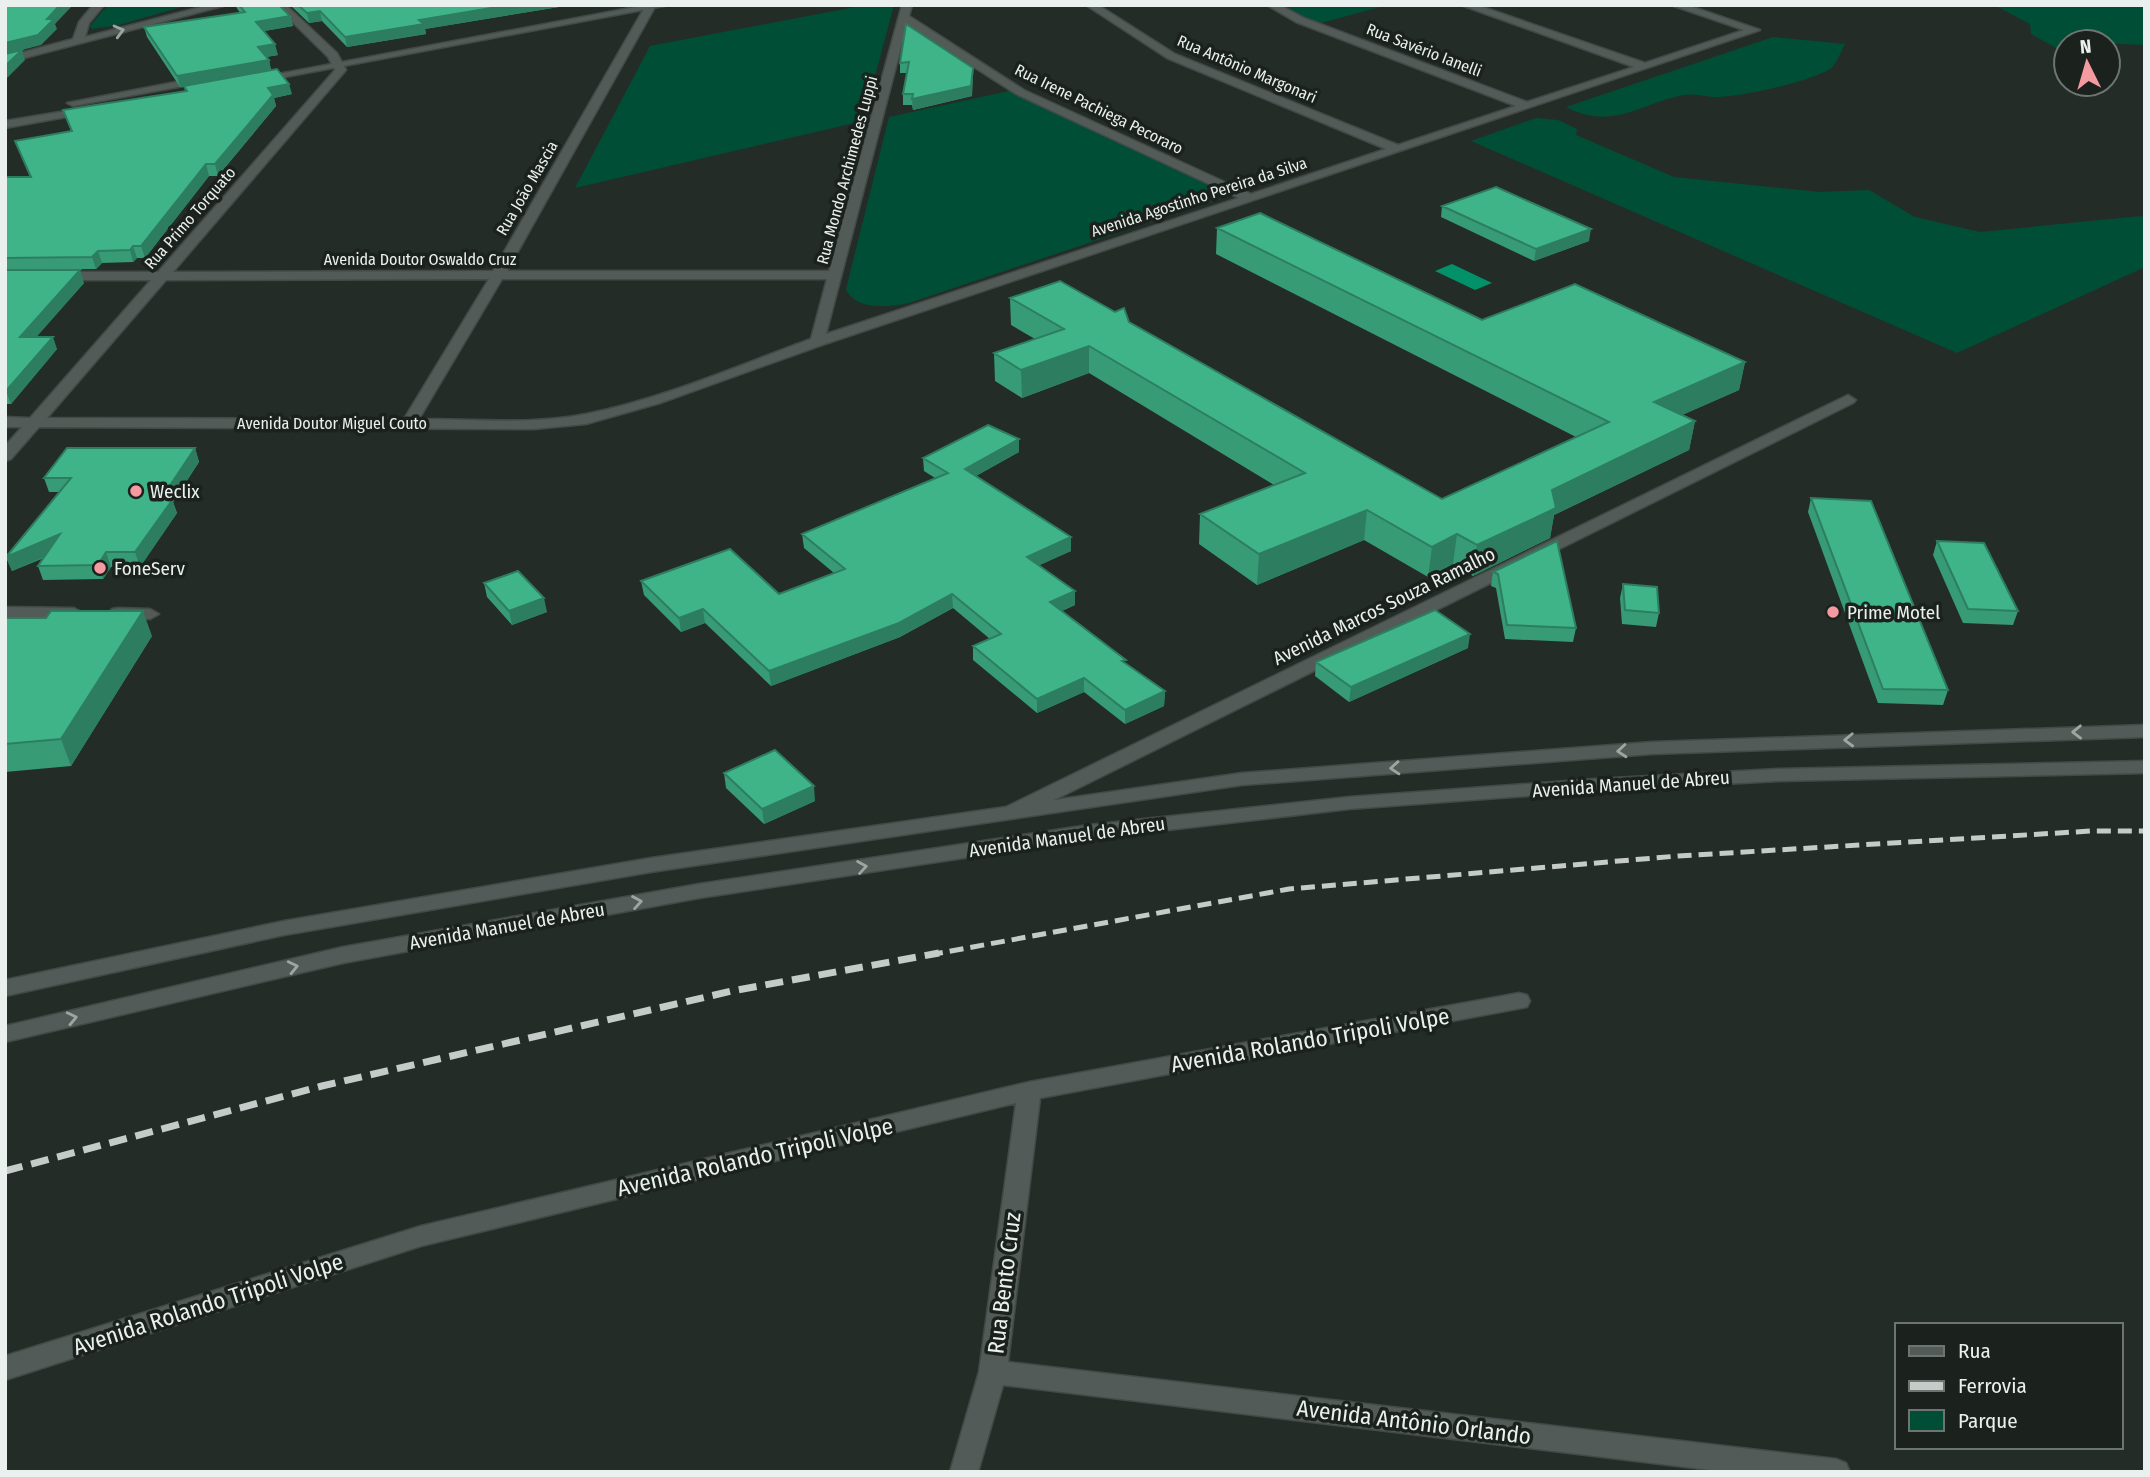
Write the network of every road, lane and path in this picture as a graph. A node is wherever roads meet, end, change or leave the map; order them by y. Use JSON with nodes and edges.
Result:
{"nodes":[{"id":1,"x":99,"y":5,"type":"edge"},
{"id":2,"x":203,"y":5,"type":"edge"},
{"id":3,"x":222,"y":5,"type":"edge"},
{"id":4,"x":280,"y":5,"type":"edge"},
{"id":5,"x":616,"y":5,"type":"edge"},
{"id":6,"x":664,"y":5,"type":"edge"},
{"id":7,"x":1091,"y":5,"type":"edge"},
{"id":8,"x":1272,"y":5,"type":"edge"},
{"id":9,"x":1466,"y":5,"type":"edge"},
{"id":10,"x":1676,"y":5,"type":"edge"},
{"id":11,"x":650,"y":7,"type":"edge"},
{"id":12,"x":906,"y":11,"type":"edge"},
{"id":13,"x":186,"y":12,"type":"junction"},
{"id":14,"x":78,"y":42,"type":"junction"},
{"id":15,"x":5,"y":60,"type":"edge"},
{"id":16,"x":336,"y":60,"type":"junction"},
{"id":17,"x":1646,"y":66,"type":"junction"},
{"id":18,"x":252,"y":70,"type":"edge"},
{"id":19,"x":213,"y":82,"type":"edge"},
{"id":20,"x":243,"y":82,"type":"edge"},
{"id":21,"x":1527,"y":106,"type":"junction"},
{"id":22,"x":7,"y":122,"type":"edge"},
{"id":23,"x":1397,"y":149,"type":"junction"},
{"id":24,"x":1250,"y":198,"type":"junction"},
{"id":25,"x":835,"y":275,"type":"junction"},
{"id":26,"x":5,"y":276,"type":"edge"},
{"id":27,"x":163,"y":276,"type":"junction"},
{"id":28,"x":497,"y":276,"type":"junction"},
{"id":29,"x":817,"y":342,"type":"junction"},
{"id":30,"x":655,"y":400,"type":"joint"},
{"id":31,"x":1848,"y":400,"type":"dead end"},
{"id":32,"x":5,"y":422,"type":"edge"},
{"id":33,"x":35,"y":422,"type":"junction"},
{"id":34,"x":409,"y":423,"type":"junction"},
{"id":35,"x":5,"y":456,"type":"edge"},
{"id":36,"x":5,"y":612,"type":"edge"},
{"id":37,"x":150,"y":614,"type":"dead end"},
{"id":38,"x":2145,"y":731,"type":"edge"},
{"id":39,"x":2145,"y":766,"type":"edge"},
{"id":40,"x":1013,"y":812,"type":"junction"},
{"id":41,"x":5,"y":988,"type":"edge"},
{"id":42,"x":1519,"y":1001,"type":"dead end"},
{"id":43,"x":5,"y":1034,"type":"edge"},
{"id":44,"x":1030,"y":1091,"type":"junction"},
{"id":45,"x":5,"y":1368,"type":"edge"},
{"id":46,"x":993,"y":1372,"type":"junction"},
{"id":47,"x":964,"y":1472,"type":"edge"},
{"id":48,"x":1836,"y":1472,"type":"edge"}],
"edges":[{"from":1,"to":14,"type":"street"},
{"from":2,"to":13,"type":"street"},
{"from":3,"to":13,"type":"street"},
{"from":4,"to":16,"type":"street"},
{"from":5,"to":16,"type":"street"},
{"from":6,"to":11,"type":"street"},
{"from":7,"to":23,"type":"street","name":"Rua Antônio Margonari"},
{"from":8,"to":21,"type":"street","name":"Rua Savério Ianelli"},
{"from":9,"to":17,"type":"street"},
{"from":10,"to":17,"type":"street","name":"Avenida Agostinho Pereira da Silva"},
{"from":11,"to":16,"type":"street"},
{"from":11,"to":28,"type":"street","name":"Rua João Mascia"},
{"from":12,"to":24,"type":"street","name":"Rua Irene Pachiega Pecoraro"},
{"from":12,"to":25,"type":"street","name":"Rua Mondo Archimedes Luppi"},
{"from":14,"to":13,"type":"street","one_way":true},
{"from":14,"to":15,"type":"street"},
{"from":16,"to":18,"type":"street"},
{"from":16,"to":20,"type":"street"},
{"from":16,"to":27,"type":"street","name":"Rua Primo Torquato"},
{"from":17,"to":21,"type":"street","name":"Avenida Agostinho Pereira da Silva"},
{"from":19,"to":22,"type":"street"},
{"from":21,"to":23,"type":"street","name":"Avenida Agostinho Pereira da Silva"},
{"from":23,"to":24,"type":"street","name":"Avenida Agostinho Pereira da Silva"},
{"from":24,"to":29,"type":"street","name":"Avenida Agostinho Pereira da Silva"},
{"from":25,"to":28,"type":"street","name":"Avenida Doutor Oswaldo Cruz"},
{"from":25,"to":29,"type":"street","name":"Rua Mondo Archimedes Luppi"},
{"from":26,"to":27,"type":"street","name":"Avenida Doutor Oswaldo Cruz"},
{"from":27,"to":28,"type":"street","name":"Avenida Doutor Oswaldo Cruz"},
{"from":27,"to":33,"type":"street","name":"Rua Primo Torquato"},
{"from":28,"to":34,"type":"street","name":"Rua João Mascia"},
{"from":29,"to":30,"type":"street","name":"Avenida Agostinho Pereira da Silva"},
{"from":30,"to":34,"type":"street","name":"Avenida Doutor Miguel Couto"},
{"from":31,"to":40,"type":"street","name":"Avenida Marcos Souza Ramalho"},
{"from":32,"to":33,"type":"street","name":"Avenida Doutor Miguel Couto"},
{"from":33,"to":34,"type":"street","name":"Avenida Doutor Miguel Couto"},
{"from":33,"to":35,"type":"street","name":"Rua Primo Torquato"},
{"from":36,"to":37,"type":"street"},
{"from":38,"to":40,"type":"street","name":"Avenida Manuel de Abreu","one_way":true},
{"from":43,"to":39,"type":"street","name":"Avenida Manuel de Abreu","one_way":true},
{"from":40,"to":41,"type":"street","name":"Avenida Manuel de Abreu"},
{"from":42,"to":44,"type":"street","name":"Avenida Rolando Tripoli Volpe"},
{"from":44,"to":45,"type":"street","name":"Avenida Rolando Tripoli Volpe"},
{"from":44,"to":46,"type":"street","name":"Rua Bento Cruz"},
{"from":46,"to":47,"type":"street","name":"Rua Bento Cruz"},
{"from":46,"to":48,"type":"street","name":"Avenida Antônio Orlando"}]}
